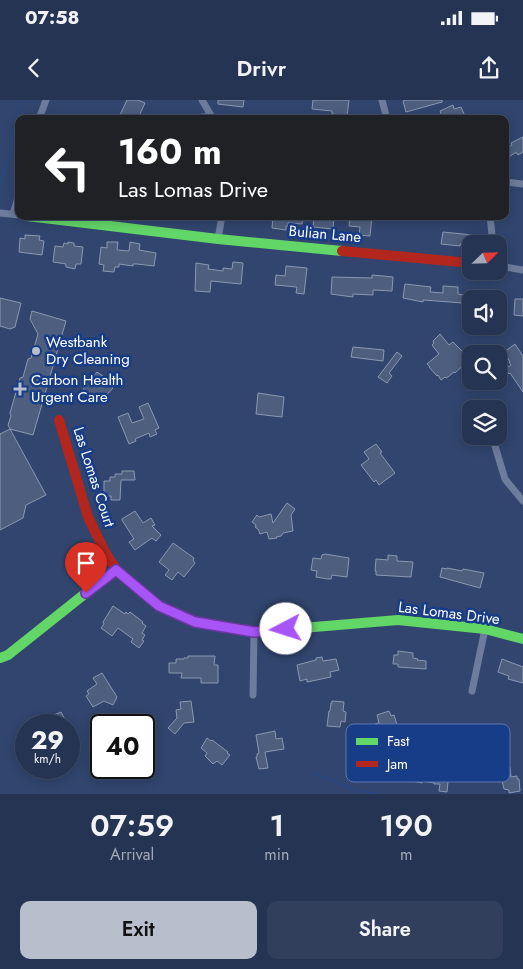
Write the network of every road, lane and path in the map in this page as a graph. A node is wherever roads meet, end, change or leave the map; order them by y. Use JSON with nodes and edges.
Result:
{"nodes":[{"id":1,"x":46,"y":100,"type":"edge"},
{"id":2,"x":202,"y":100,"type":"edge"},
{"id":3,"x":382,"y":100,"type":"edge"},
{"id":4,"x":40,"y":115,"type":"edge"},
{"id":5,"x":211,"y":115,"type":"edge"},
{"id":6,"x":386,"y":115,"type":"edge"},
{"id":7,"x":509,"y":182,"type":"edge"},
{"id":8,"x":523,"y":184,"type":"edge"},
{"id":9,"x":0,"y":213,"type":"edge"},
{"id":10,"x":15,"y":215,"type":"edge"},
{"id":11,"x":61,"y":220,"type":"edge"},
{"id":12,"x":221,"y":220,"type":"edge"},
{"id":13,"x":490,"y":220,"type":"edge"},
{"id":14,"x":491,"y":235,"type":"edge"},
{"id":15,"x":218,"y":239,"type":"junction"},
{"id":16,"x":462,"y":262,"type":"edge"},
{"id":17,"x":508,"y":268,"type":"edge"},
{"id":18,"x":523,"y":270,"type":"edge"},
{"id":19,"x":59,"y":420,"type":"dead end"},
{"id":20,"x":495,"y":445,"type":"edge"},
{"id":21,"x":523,"y":501,"type":"edge"},
{"id":22,"x":116,"y":570,"type":"junction"},
{"id":23,"x":485,"y":629,"type":"junction"},
{"id":24,"x":254,"y":632,"type":"junction"},
{"id":25,"x":523,"y":639,"type":"edge"},
{"id":26,"x":0,"y":658,"type":"edge"},
{"id":27,"x":472,"y":691,"type":"dead end"},
{"id":28,"x":254,"y":695,"type":"dead end"}],
"edges":[{"from":1,"to":4,"type":"street"},
{"from":2,"to":5,"type":"street"},
{"from":3,"to":6,"type":"street"},
{"from":7,"to":8,"type":"street"},
{"from":9,"to":10,"type":"street"},
{"from":11,"to":15,"type":"street","name":"Bulian Lane"},
{"from":12,"to":15,"type":"street"},
{"from":13,"to":14,"type":"street"},
{"from":15,"to":16,"type":"street","name":"Bulian Lane"},
{"from":17,"to":18,"type":"street"},
{"from":19,"to":22,"type":"street","name":"Las Lomas Court"},
{"from":20,"to":21,"type":"street"},
{"from":22,"to":24,"type":"street","name":"Las Lomas Drive"},
{"from":22,"to":26,"type":"street"},
{"from":23,"to":24,"type":"street","name":"Las Lomas Drive"},
{"from":23,"to":25,"type":"street","name":"Las Lomas Drive"},
{"from":23,"to":27,"type":"street"},
{"from":24,"to":28,"type":"street"}]}
